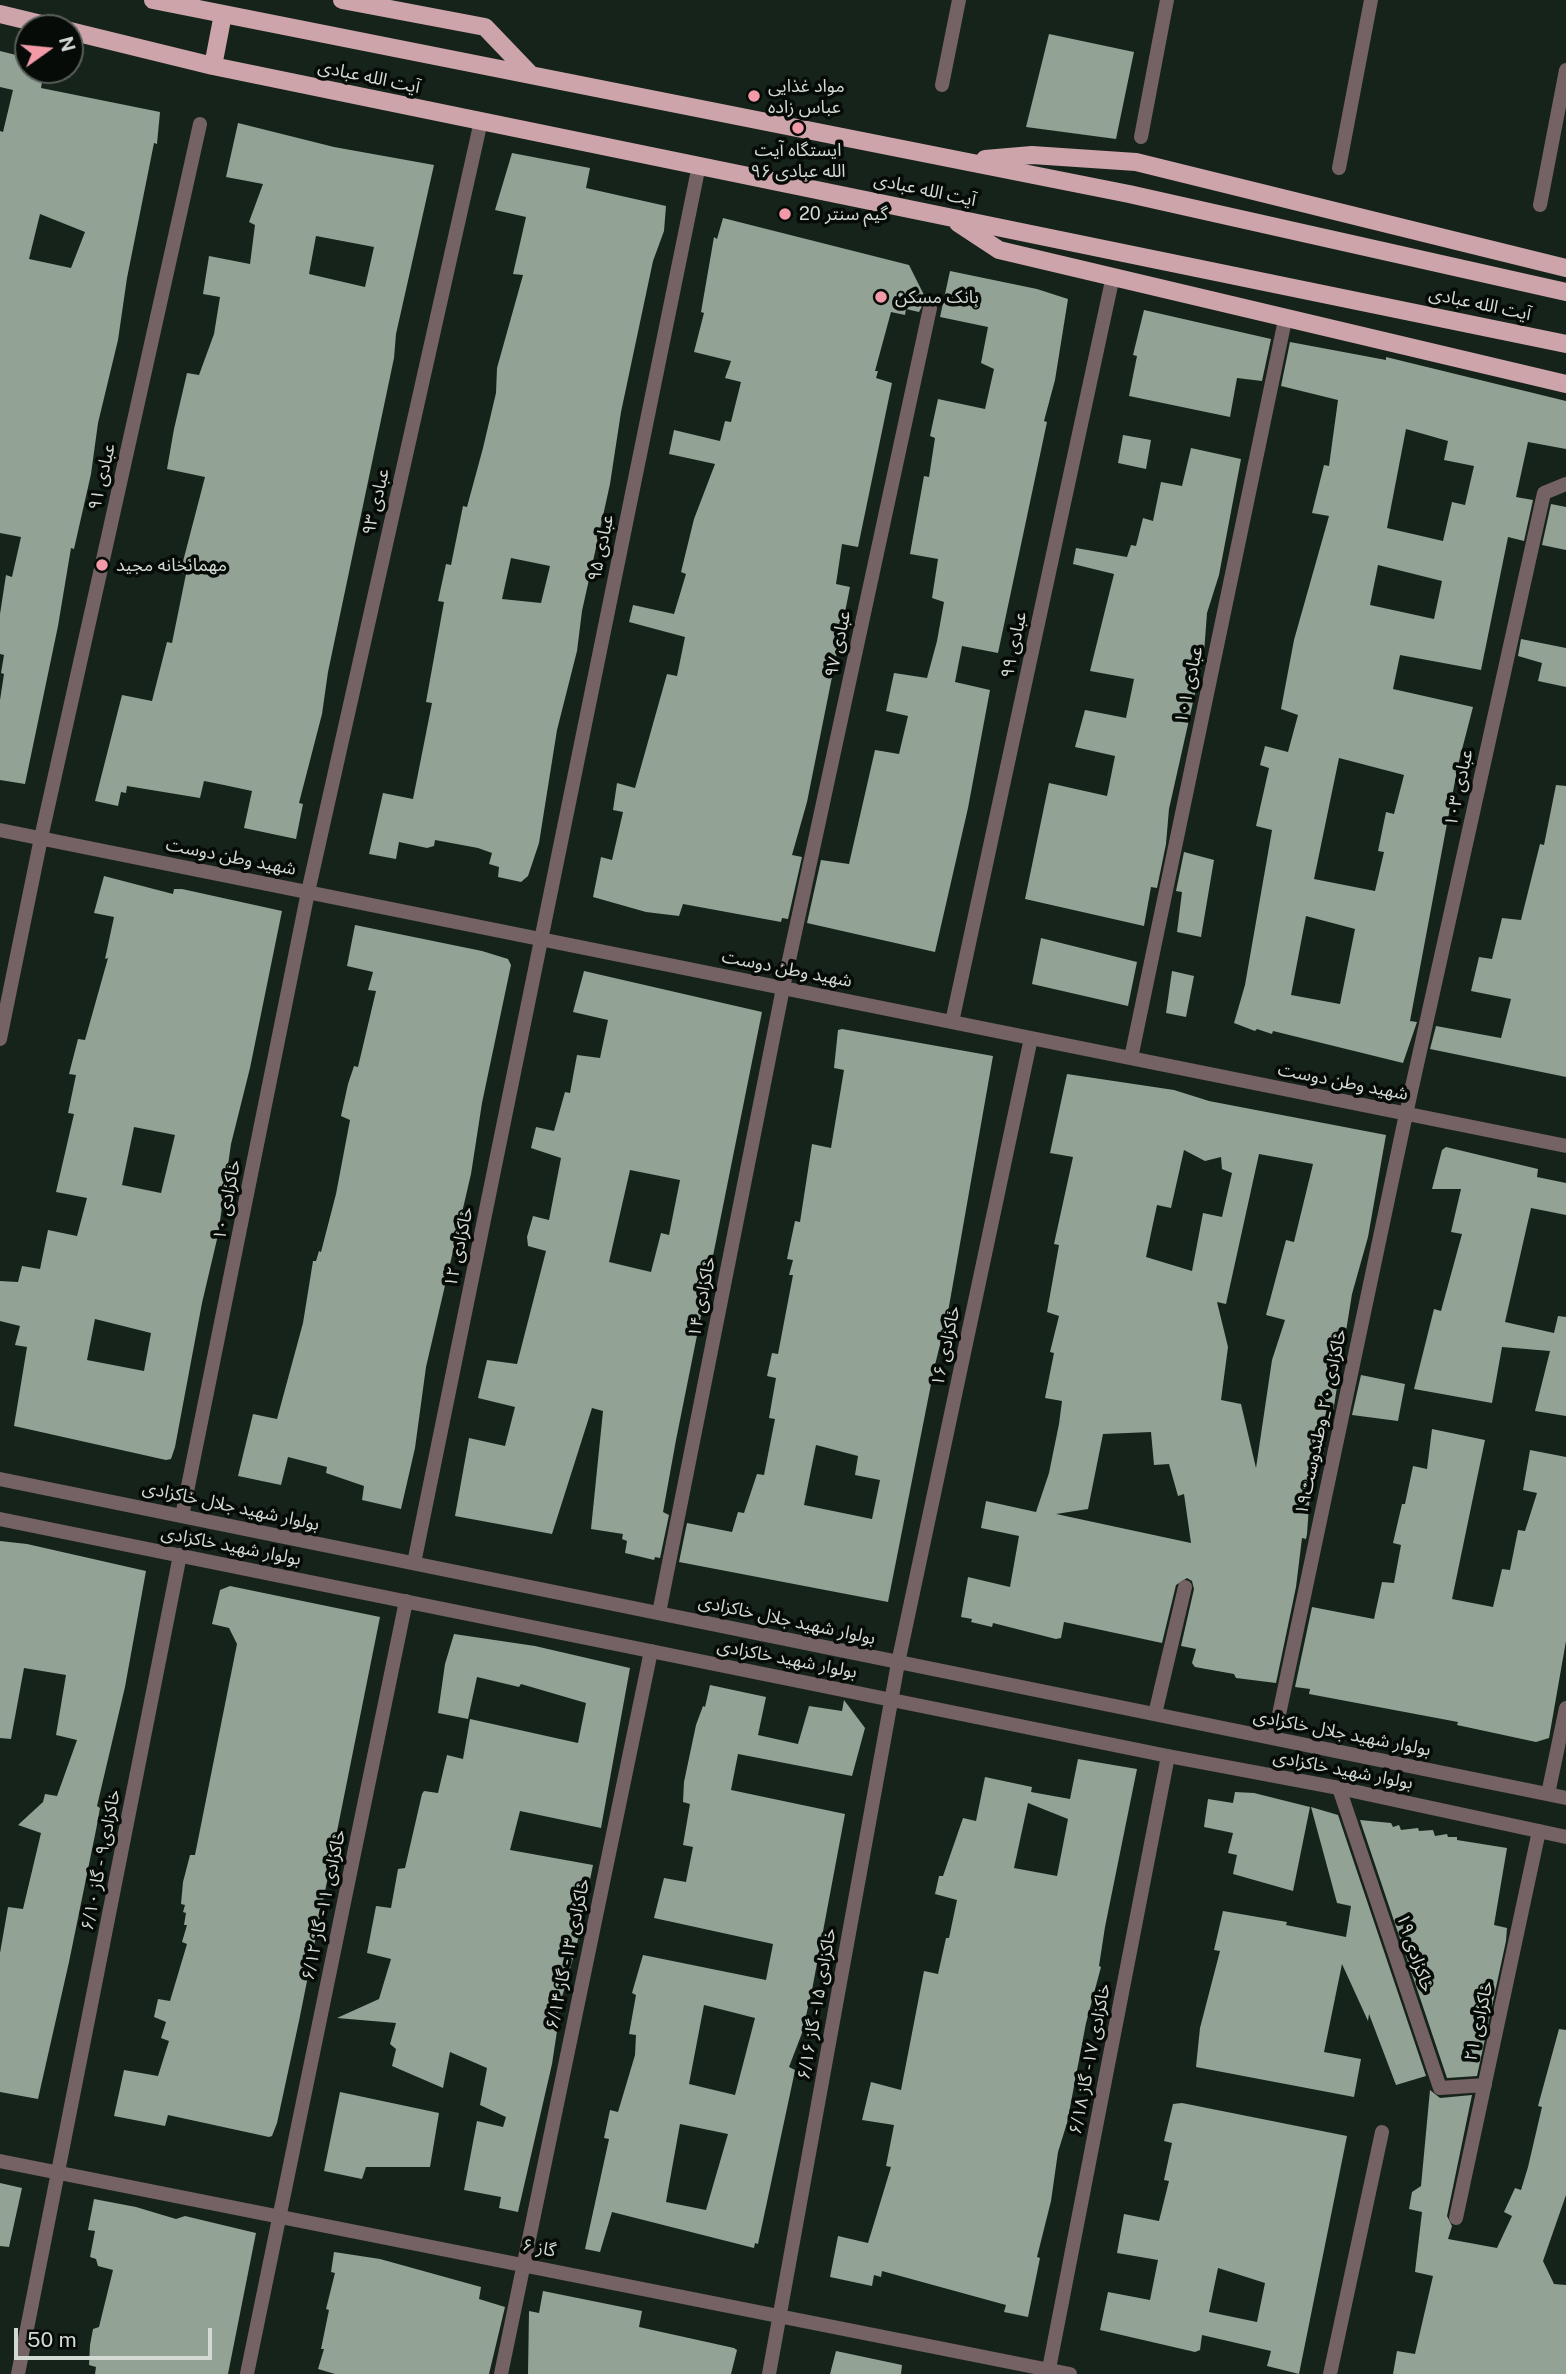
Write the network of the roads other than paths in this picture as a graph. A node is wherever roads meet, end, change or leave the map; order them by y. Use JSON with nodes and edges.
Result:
{"nodes":[{"id":1,"x":153,"y":0,"type":"edge"},
{"id":2,"x":342,"y":0,"type":"edge"},
{"id":3,"x":959,"y":0,"type":"edge"},
{"id":4,"x":1167,"y":0,"type":"edge"},
{"id":5,"x":1371,"y":0,"type":"edge"},
{"id":6,"x":223,"y":14,"type":"junction"},
{"id":7,"x":84,"y":34,"type":"edge"},
{"id":8,"x":213,"y":66,"type":"junction"},
{"id":9,"x":1566,"y":70,"type":"edge"},
{"id":10,"x":531,"y":75,"type":"junction"},
{"id":11,"x":942,"y":85,"type":"dead end"},
{"id":12,"x":481,"y":121,"type":"junction"},
{"id":13,"x":200,"y":124,"type":"dead end"},
{"id":14,"x":1140,"y":137,"type":"dead end"},
{"id":15,"x":961,"y":160,"type":"junction"},
{"id":16,"x":699,"y":165,"type":"junction"},
{"id":17,"x":1339,"y":169,"type":"dead end"},
{"id":18,"x":1540,"y":205,"type":"dead end"},
{"id":19,"x":950,"y":217,"type":"junction"},
{"id":20,"x":1566,"y":268,"type":"edge"},
{"id":21,"x":1113,"y":276,"type":"junction"},
{"id":22,"x":1566,"y":292,"type":"edge"},
{"id":23,"x":930,"y":308,"type":"dead end"},
{"id":24,"x":1285,"y":320,"type":"junction"},
{"id":25,"x":1566,"y":344,"type":"edge"},
{"id":26,"x":1566,"y":384,"type":"edge"},
{"id":27,"x":1566,"y":484,"type":"edge"},
{"id":28,"x":0,"y":830,"type":"edge"},
{"id":29,"x":41,"y":838,"type":"junction"},
{"id":30,"x":309,"y":892,"type":"junction"},
{"id":31,"x":541,"y":939,"type":"junction"},
{"id":32,"x":783,"y":988,"type":"junction"},
{"id":33,"x":952,"y":1022,"type":"junction"},
{"id":34,"x":1031,"y":1038,"type":"junction"},
{"id":35,"x":0,"y":1039,"type":"edge"},
{"id":36,"x":1131,"y":1058,"type":"junction"},
{"id":37,"x":1406,"y":1114,"type":"junction"},
{"id":38,"x":1566,"y":1146,"type":"edge"},
{"id":39,"x":0,"y":1479,"type":"edge"},
{"id":40,"x":182,"y":1516,"type":"junction"},
{"id":41,"x":0,"y":1519,"type":"edge"},
{"id":42,"x":180,"y":1555,"type":"junction"},
{"id":43,"x":414,"y":1563,"type":"junction"},
{"id":44,"x":1185,"y":1587,"type":"dead end"},
{"id":45,"x":406,"y":1601,"type":"junction"},
{"id":46,"x":659,"y":1613,"type":"junction"},
{"id":47,"x":651,"y":1651,"type":"junction"},
{"id":48,"x":898,"y":1662,"type":"junction"},
{"id":49,"x":891,"y":1700,"type":"junction"},
{"id":50,"x":1566,"y":1708,"type":"edge"},
{"id":51,"x":1155,"y":1714,"type":"junction"},
{"id":52,"x":1274,"y":1738,"type":"junction"},
{"id":53,"x":1168,"y":1756,"type":"junction"},
{"id":54,"x":1339,"y":1788,"type":"junction"},
{"id":55,"x":1548,"y":1794,"type":"junction"},
{"id":56,"x":1566,"y":1798,"type":"edge"},
{"id":57,"x":1539,"y":1831,"type":"junction"},
{"id":58,"x":1566,"y":1837,"type":"edge"},
{"id":59,"x":1485,"y":2085,"type":"junction"},
{"id":60,"x":1382,"y":2132,"type":"dead end"},
{"id":61,"x":0,"y":2161,"type":"edge"},
{"id":62,"x":60,"y":2173,"type":"junction"},
{"id":63,"x":280,"y":2216,"type":"junction"},
{"id":64,"x":1456,"y":2218,"type":"dead end"},
{"id":65,"x":524,"y":2264,"type":"junction"},
{"id":66,"x":780,"y":2316,"type":"junction"},
{"id":67,"x":1049,"y":2372,"type":"edge"},
{"id":68,"x":18,"y":2374,"type":"edge"},
{"id":69,"x":247,"y":2374,"type":"edge"},
{"id":70,"x":501,"y":2374,"type":"edge"},
{"id":71,"x":769,"y":2374,"type":"edge"},
{"id":72,"x":1070,"y":2374,"type":"edge"},
{"id":73,"x":1330,"y":2374,"type":"edge"}],
"edges":[{"from":1,"to":6,"type":"main road","name":"آیت الله عبادی"},
{"from":2,"to":10,"type":"main road"},
{"from":3,"to":11,"type":"street"},
{"from":4,"to":14,"type":"street"},
{"from":5,"to":17,"type":"street"},
{"from":6,"to":8,"type":"main road"},
{"from":6,"to":10,"type":"main road","name":"آیت الله عبادی"},
{"from":7,"to":8,"type":"main road","name":"آیت الله عبادی"},
{"from":8,"to":12,"type":"main road","name":"آیت الله عبادی"},
{"from":9,"to":18,"type":"street"},
{"from":10,"to":15,"type":"main road","name":"آیت الله عبادی"},
{"from":12,"to":16,"type":"main road","name":"آیت الله عبادی"},
{"from":12,"to":30,"type":"street","name":"عبادی ۹۳"},
{"from":13,"to":29,"type":"street","name":"عبادی ۹۱"},
{"from":15,"to":20,"type":"main road"},
{"from":15,"to":22,"type":"main road","name":"آیت الله عبادی"},
{"from":16,"to":19,"type":"main road","name":"آیت الله عبادی"},
{"from":16,"to":31,"type":"street","name":"عبادی ۹۵"},
{"from":19,"to":21,"type":"main road"},
{"from":19,"to":25,"type":"main road","name":"آیت الله عبادی"},
{"from":21,"to":24,"type":"main road"},
{"from":21,"to":33,"type":"street","name":"عبادی ۹۹"},
{"from":23,"to":32,"type":"street","name":"عبادی ۹۷"},
{"from":24,"to":26,"type":"main road"},
{"from":24,"to":36,"type":"street","name":"عبادی ۱۰۱"},
{"from":27,"to":37,"type":"street","name":"عبادی ۱۰۳"},
{"from":28,"to":29,"type":"street","name":"شهید وطن دوست"},
{"from":29,"to":30,"type":"street","name":"شهید وطن دوست"},
{"from":29,"to":35,"type":"street","name":"عبادی ۹۱"},
{"from":30,"to":31,"type":"street","name":"شهید وطن دوست"},
{"from":30,"to":40,"type":"street","name":"خاکزادی ۱۰"},
{"from":31,"to":32,"type":"street","name":"شهید وطن دوست"},
{"from":31,"to":43,"type":"street","name":"خاکزادی ۱۲"},
{"from":32,"to":33,"type":"street","name":"شهید وطن دوست"},
{"from":32,"to":46,"type":"street","name":"خاکزادی ۱۴"},
{"from":33,"to":34,"type":"street","name":"شهید وطن دوست"},
{"from":34,"to":36,"type":"street","name":"شهید وطن دوست"},
{"from":34,"to":48,"type":"street","name":"خاکزادی ۱۶"},
{"from":36,"to":37,"type":"street","name":"شهید وطن دوست"},
{"from":37,"to":38,"type":"street","name":"شهید وطن دوست"},
{"from":37,"to":52,"type":"street","name":"خاکزادی ۲۰_وطندوست۱۹"},
{"from":39,"to":40,"type":"street","name":"بولوار شهید جلال خاکزادی"},
{"from":40,"to":43,"type":"street","name":"بولوار شهید جلال خاکزادی"},
{"from":41,"to":42,"type":"street","name":"بولوار شهید خاکزادی"},
{"from":42,"to":45,"type":"street","name":"بولوار شهید خاکزادی"},
{"from":42,"to":62,"type":"street","name":"خاکزادی۹ - گاز ۶/۱۰"},
{"from":43,"to":46,"type":"street","name":"بولوار شهید جلال خاکزادی"},
{"from":44,"to":51,"type":"street"},
{"from":45,"to":47,"type":"street","name":"بولوار شهید خاکزادی"},
{"from":45,"to":63,"type":"street","name":"خاکزادی ۱۱- گاز ۶/۱۲"},
{"from":46,"to":48,"type":"street","name":"بولوار شهید جلال خاکزادی"},
{"from":47,"to":49,"type":"street","name":"بولوار شهید خاکزادی"},
{"from":47,"to":65,"type":"street","name":"خاکزادی ۱۳- گاز ۶/۱۴"},
{"from":48,"to":49,"type":"street","name":"خاکزادی ۱۶"},
{"from":48,"to":51,"type":"street","name":"بولوار شهید جلال خاکزادی"},
{"from":49,"to":53,"type":"street","name":"بولوار شهید خاکزادی"},
{"from":49,"to":66,"type":"street","name":"خاکزادی ۱۵- گاز ۶/۱۶"},
{"from":50,"to":55,"type":"street"},
{"from":51,"to":52,"type":"street","name":"بولوار شهید جلال خاکزادی"},
{"from":52,"to":55,"type":"street","name":"بولوار شهید جلال خاکزادی"},
{"from":53,"to":54,"type":"street","name":"بولوار شهید خاکزادی"},
{"from":53,"to":67,"type":"street","name":"خاکزادی ۱۷- گاز ۶/۱۸"},
{"from":54,"to":57,"type":"street","name":"بولوار شهید خاکزادی"},
{"from":54,"to":59,"type":"street","name":"خاکزادی ۱۹"},
{"from":55,"to":56,"type":"street","name":"بولوار شهید جلال خاکزادی"},
{"from":57,"to":58,"type":"street","name":"بولوار شهید خاکزادی"},
{"from":57,"to":59,"type":"street","name":"خاکزادی ۲۱"},
{"from":59,"to":64,"type":"street","name":"خاکزادی ۲۱"},
{"from":60,"to":73,"type":"street"},
{"from":61,"to":62,"type":"street","name":"گاز ۶"},
{"from":62,"to":63,"type":"street","name":"گاز ۶"},
{"from":62,"to":68,"type":"street","name":"خاکزادی۹ - گاز ۶/۱۰"},
{"from":63,"to":65,"type":"street","name":"گاز ۶"},
{"from":63,"to":69,"type":"street","name":"خاکزادی ۱۱- گاز ۶/۱۲"},
{"from":65,"to":66,"type":"street","name":"گاز ۶"},
{"from":65,"to":70,"type":"street","name":"خاکزادی ۱۳- گاز ۶/۱۴"},
{"from":66,"to":67,"type":"street","name":"گاز ۶"},
{"from":66,"to":71,"type":"street","name":"خاکزادی ۱۵- گاز ۶/۱۶"},
{"from":67,"to":72,"type":"street","name":"گاز ۶"}]}
